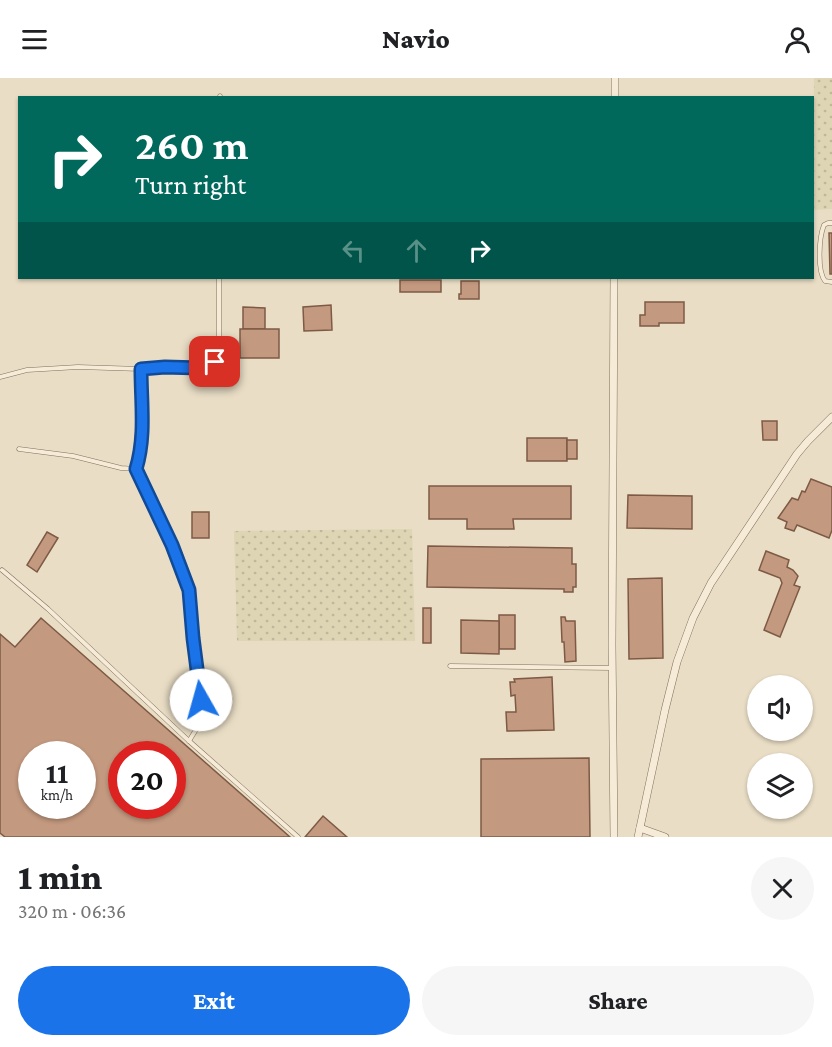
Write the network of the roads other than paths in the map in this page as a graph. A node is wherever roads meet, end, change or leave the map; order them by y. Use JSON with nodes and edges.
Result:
{"nodes":[{"id":1,"x":615,"y":78,"type":"edge"},
{"id":2,"x":615,"y":96,"type":"edge"},
{"id":3,"x":832,"y":223,"type":"edge"},
{"id":4,"x":219,"y":279,"type":"edge"},
{"id":5,"x":614,"y":279,"type":"edge"},
{"id":6,"x":832,"y":282,"type":"edge"},
{"id":7,"x":141,"y":369,"type":"junction"},
{"id":8,"x":0,"y":377,"type":"edge"},
{"id":9,"x":832,"y":417,"type":"edge"},
{"id":10,"x":19,"y":449,"type":"dead end"},
{"id":11,"x":136,"y":469,"type":"junction"},
{"id":12,"x":2,"y":570,"type":"dead end"},
{"id":13,"x":450,"y":666,"type":"dead end"},
{"id":14,"x":612,"y":668,"type":"junction"},
{"id":15,"x":189,"y":741,"type":"junction"},
{"id":16,"x":640,"y":828,"type":"junction"},
{"id":17,"x":298,"y":837,"type":"edge"},
{"id":18,"x":614,"y":837,"type":"edge"},
{"id":19,"x":638,"y":837,"type":"edge"},
{"id":20,"x":665,"y":837,"type":"edge"}],
"edges":[{"from":1,"to":2,"type":"street"},
{"from":3,"to":6,"type":"lane"},
{"from":4,"to":7,"type":"lane"},
{"from":5,"to":14,"type":"street"},
{"from":7,"to":8,"type":"lane"},
{"from":7,"to":11,"type":"lane"},
{"from":9,"to":16,"type":"street"},
{"from":10,"to":11,"type":"lane"},
{"from":11,"to":15,"type":"lane"},
{"from":12,"to":15,"type":"lane"},
{"from":13,"to":14,"type":"lane"},
{"from":14,"to":18,"type":"street"},
{"from":15,"to":17,"type":"lane"},
{"from":16,"to":19,"type":"street"},
{"from":16,"to":20,"type":"street"}]}
